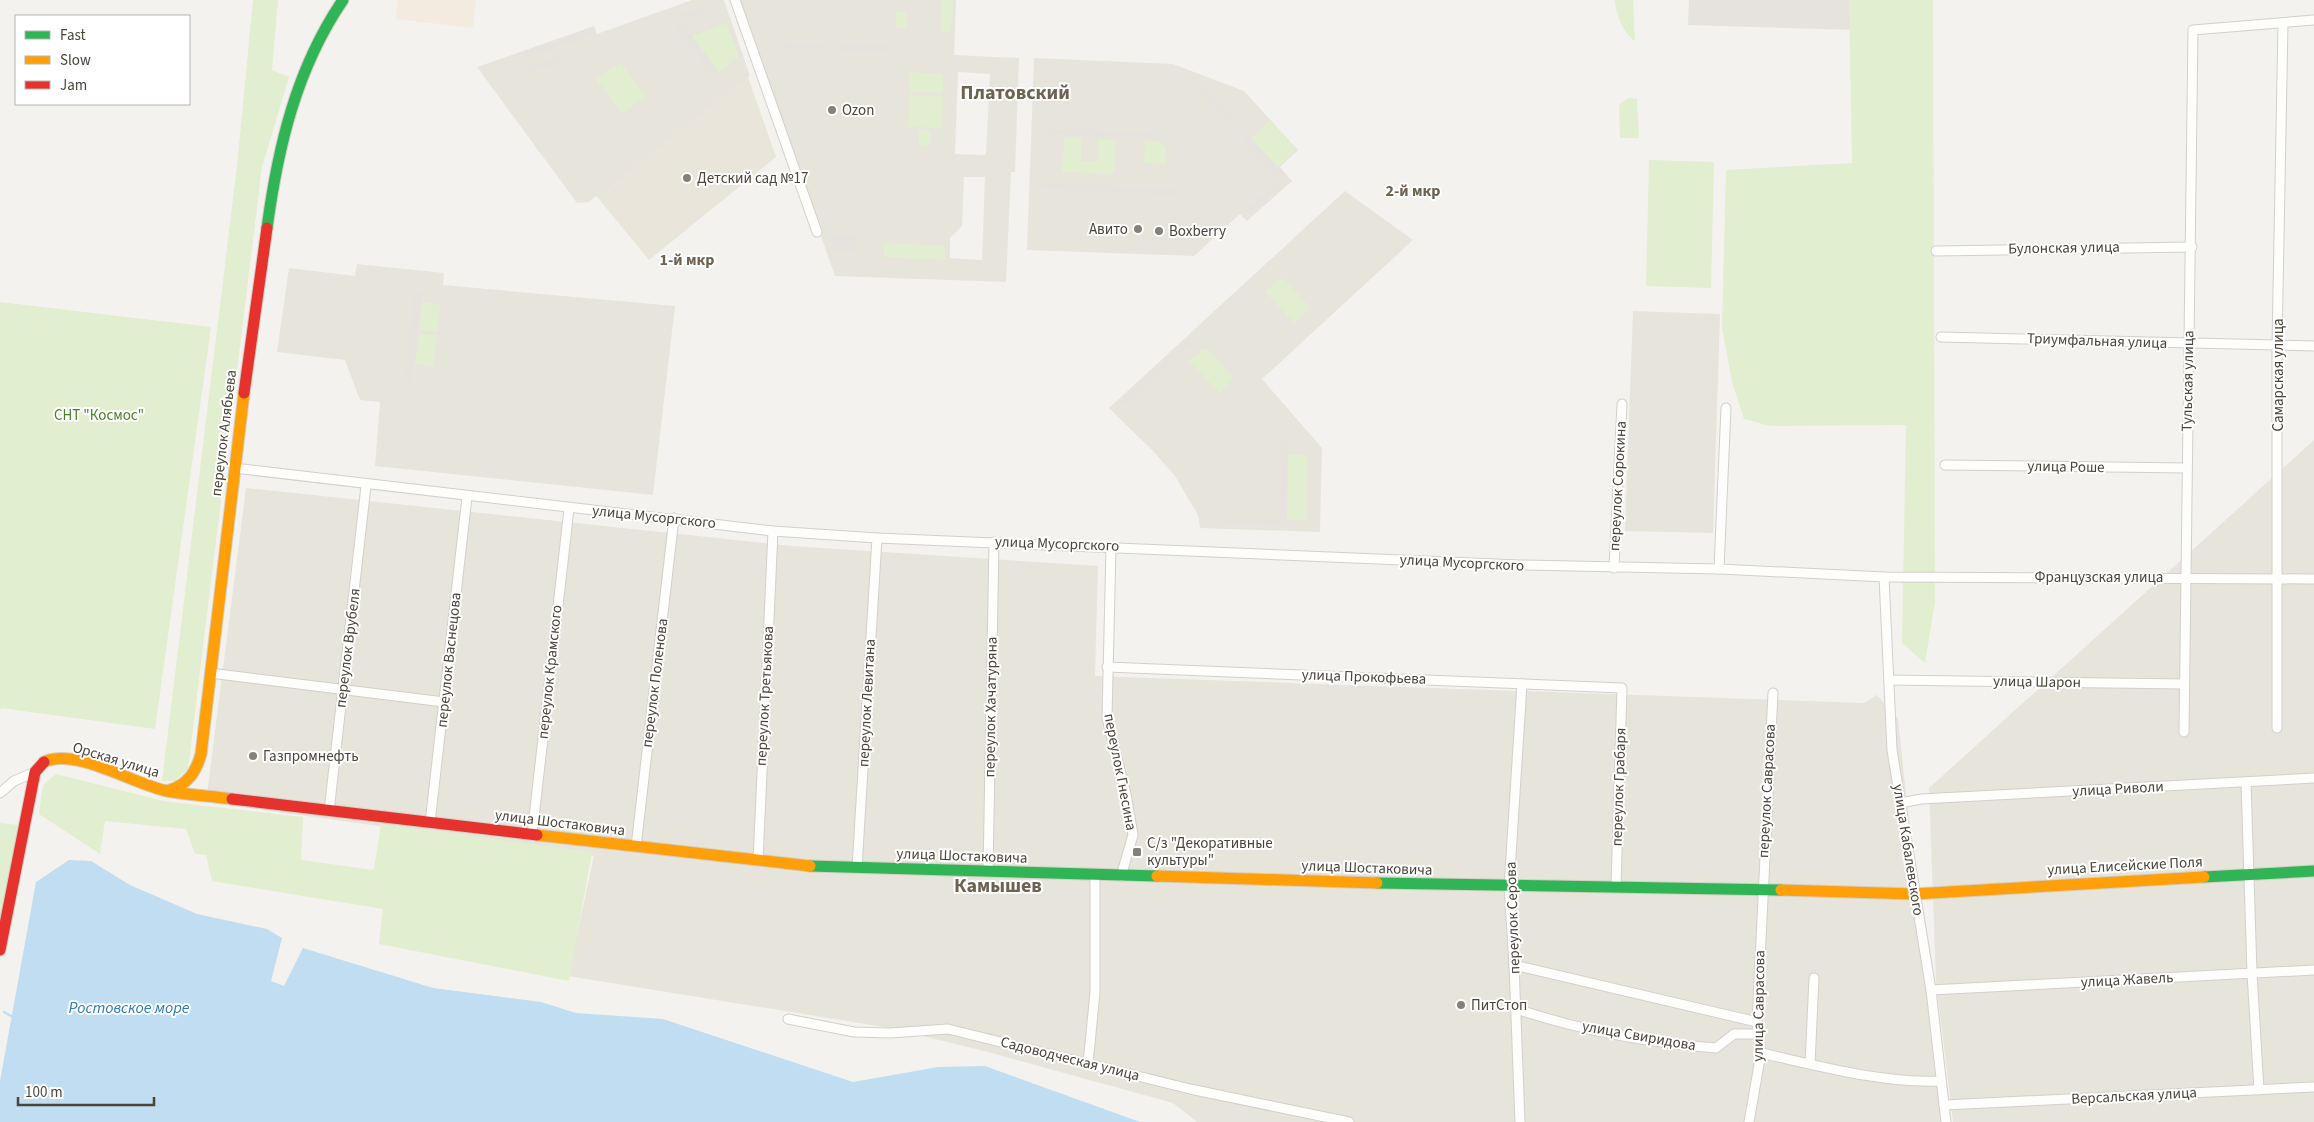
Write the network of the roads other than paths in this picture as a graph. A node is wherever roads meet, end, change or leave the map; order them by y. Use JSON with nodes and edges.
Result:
{"nodes":[{"id":1,"x":342,"y":0,"type":"edge"},
{"id":2,"x":735,"y":0,"type":"edge"},
{"id":3,"x":2314,"y":20,"type":"edge"},
{"id":4,"x":2283,"y":23,"type":"junction"},
{"id":5,"x":817,"y":232,"type":"dead end"},
{"id":6,"x":2192,"y":247,"type":"junction"},
{"id":7,"x":1936,"y":251,"type":"dead end"},
{"id":8,"x":1940,"y":337,"type":"dead end"},
{"id":9,"x":2188,"y":344,"type":"junction"},
{"id":10,"x":2278,"y":345,"type":"junction"},
{"id":11,"x":2314,"y":346,"type":"edge"},
{"id":12,"x":1622,"y":404,"type":"dead end"},
{"id":13,"x":1726,"y":408,"type":"dead end"},
{"id":14,"x":1945,"y":465,"type":"dead end"},
{"id":15,"x":234,"y":468,"type":"junction"},
{"id":16,"x":2186,"y":468,"type":"junction"},
{"id":17,"x":366,"y":486,"type":"junction"},
{"id":18,"x":467,"y":496,"type":"junction"},
{"id":19,"x":568,"y":509,"type":"junction"},
{"id":20,"x":674,"y":518,"type":"junction"},
{"id":21,"x":773,"y":531,"type":"junction"},
{"id":22,"x":877,"y":538,"type":"junction"},
{"id":23,"x":994,"y":542,"type":"junction"},
{"id":24,"x":1111,"y":546,"type":"junction"},
{"id":25,"x":1614,"y":568,"type":"junction"},
{"id":26,"x":1719,"y":570,"type":"junction"},
{"id":27,"x":1884,"y":577,"type":"junction"},
{"id":28,"x":2185,"y":577,"type":"junction"},
{"id":29,"x":2278,"y":578,"type":"junction"},
{"id":30,"x":2314,"y":579,"type":"edge"},
{"id":31,"x":1107,"y":666,"type":"junction"},
{"id":32,"x":210,"y":673,"type":"junction"},
{"id":33,"x":1889,"y":680,"type":"junction"},
{"id":34,"x":1522,"y":684,"type":"junction"},
{"id":35,"x":2184,"y":684,"type":"junction"},
{"id":36,"x":1622,"y":688,"type":"joint"},
{"id":37,"x":343,"y":692,"type":"junction"},
{"id":38,"x":1773,"y":693,"type":"dead end"},
{"id":39,"x":444,"y":702,"type":"junction"},
{"id":40,"x":2277,"y":728,"type":"dead end"},
{"id":41,"x":2184,"y":732,"type":"dead end"},
{"id":42,"x":35,"y":772,"type":"junction"},
{"id":43,"x":2314,"y":778,"type":"edge"},
{"id":44,"x":2246,"y":782,"type":"junction"},
{"id":45,"x":165,"y":791,"type":"junction"},
{"id":46,"x":0,"y":793,"type":"edge"},
{"id":47,"x":1901,"y":803,"type":"junction"},
{"id":48,"x":329,"y":811,"type":"junction"},
{"id":49,"x":430,"y":823,"type":"junction"},
{"id":50,"x":532,"y":835,"type":"junction"},
{"id":51,"x":636,"y":847,"type":"junction"},
{"id":52,"x":758,"y":861,"type":"junction"},
{"id":53,"x":857,"y":868,"type":"junction"},
{"id":54,"x":2314,"y":871,"type":"edge"},
{"id":55,"x":988,"y":872,"type":"junction"},
{"id":56,"x":2248,"y":875,"type":"junction"},
{"id":57,"x":1095,"y":876,"type":"junction"},
{"id":58,"x":1121,"y":876,"type":"junction"},
{"id":59,"x":1616,"y":886,"type":"junction"},
{"id":60,"x":1509,"y":887,"type":"junction"},
{"id":61,"x":1762,"y":889,"type":"junction"},
{"id":62,"x":1914,"y":894,"type":"junction"},
{"id":63,"x":0,"y":950,"type":"edge"},
{"id":64,"x":1514,"y":964,"type":"junction"},
{"id":65,"x":2314,"y":970,"type":"edge"},
{"id":66,"x":2252,"y":973,"type":"junction"},
{"id":67,"x":1814,"y":978,"type":"dead end"},
{"id":68,"x":1935,"y":990,"type":"junction"},
{"id":69,"x":1516,"y":1009,"type":"junction"},
{"id":70,"x":788,"y":1019,"type":"dead end"},
{"id":71,"x":1757,"y":1022,"type":"junction"},
{"id":72,"x":1758,"y":1034,"type":"junction"},
{"id":73,"x":1761,"y":1053,"type":"junction"},
{"id":74,"x":1088,"y":1064,"type":"junction"},
{"id":75,"x":1810,"y":1064,"type":"junction"},
{"id":76,"x":1940,"y":1081,"type":"junction"},
{"id":77,"x":2314,"y":1087,"type":"edge"},
{"id":78,"x":2259,"y":1090,"type":"junction"},
{"id":79,"x":1944,"y":1105,"type":"junction"},
{"id":80,"x":1349,"y":1122,"type":"edge"},
{"id":81,"x":1520,"y":1122,"type":"edge"},
{"id":82,"x":1749,"y":1122,"type":"edge"},
{"id":83,"x":1946,"y":1122,"type":"edge"}],
"edges":[{"from":1,"to":15,"type":"street","name":"переулок Алябьева"},
{"from":2,"to":5,"type":"street"},
{"from":3,"to":4,"type":"street"},
{"from":4,"to":6,"type":"street","name":"Тульская улица"},
{"from":4,"to":10,"type":"street","name":"Самарская улица"},
{"from":6,"to":7,"type":"street","name":"Булонская улица"},
{"from":6,"to":9,"type":"street","name":"Тульская улица"},
{"from":8,"to":9,"type":"street","name":"Триумфальная улица"},
{"from":9,"to":10,"type":"street","name":"Триумфальная улица"},
{"from":9,"to":16,"type":"street","name":"Тульская улица"},
{"from":10,"to":11,"type":"street","name":"Триумфальная улица"},
{"from":10,"to":29,"type":"street","name":"Самарская улица"},
{"from":12,"to":25,"type":"street","name":"переулок Сорокина"},
{"from":13,"to":26,"type":"street"},
{"from":14,"to":16,"type":"street","name":"улица Роше"},
{"from":15,"to":17,"type":"street","name":"улица Мусоргского"},
{"from":15,"to":32,"type":"street","name":"переулок Алябьева"},
{"from":16,"to":28,"type":"street","name":"Тульская улица"},
{"from":17,"to":18,"type":"street","name":"улица Мусоргского"},
{"from":17,"to":37,"type":"street","name":"переулок Врубеля"},
{"from":18,"to":19,"type":"street","name":"улица Мусоргского"},
{"from":18,"to":39,"type":"street","name":"переулок Васнецова"},
{"from":19,"to":20,"type":"street","name":"улица Мусоргского"},
{"from":19,"to":50,"type":"street","name":"переулок Крамского"},
{"from":20,"to":21,"type":"street","name":"улица Мусоргского"},
{"from":20,"to":51,"type":"street","name":"переулок Поленова"},
{"from":21,"to":22,"type":"street","name":"улица Мусоргского"},
{"from":21,"to":52,"type":"street","name":"переулок Третьякова"},
{"from":22,"to":23,"type":"street","name":"улица Мусоргского"},
{"from":22,"to":53,"type":"street","name":"переулок Левитана"},
{"from":23,"to":24,"type":"street","name":"улица Мусоргского"},
{"from":23,"to":55,"type":"street","name":"переулок Хачатуряна"},
{"from":24,"to":25,"type":"street","name":"улица Мусоргского"},
{"from":24,"to":31,"type":"street","name":"переулок Гнесина"},
{"from":25,"to":26,"type":"street","name":"улица Мусоргского"},
{"from":26,"to":27,"type":"street","name":"улица Мусоргского"},
{"from":27,"to":28,"type":"street","name":"Французская улица"},
{"from":27,"to":33,"type":"street","name":"улица Кабалевского"},
{"from":28,"to":29,"type":"street","name":"Французская улица"},
{"from":28,"to":35,"type":"street","name":"Тульская улица"},
{"from":29,"to":30,"type":"street","name":"Французская улица"},
{"from":29,"to":40,"type":"street","name":"Самарская улица"},
{"from":31,"to":34,"type":"street","name":"улица Прокофьева"},
{"from":31,"to":58,"type":"street","name":"переулок Гнесина"},
{"from":32,"to":37,"type":"street"},
{"from":32,"to":45,"type":"street","name":"переулок Алябьева"},
{"from":33,"to":35,"type":"street","name":"улица Шарон"},
{"from":33,"to":47,"type":"street","name":"улица Кабалевского"},
{"from":34,"to":36,"type":"street","name":"улица Прокофьева"},
{"from":34,"to":60,"type":"street","name":"переулок Серова"},
{"from":35,"to":41,"type":"street","name":"Тульская улица"},
{"from":36,"to":59,"type":"street","name":"переулок Грабаря"},
{"from":37,"to":39,"type":"street"},
{"from":37,"to":48,"type":"street","name":"переулок Врубеля"},
{"from":38,"to":61,"type":"street","name":"переулок Саврасова"},
{"from":39,"to":49,"type":"street","name":"переулок Васнецова"},
{"from":42,"to":45,"type":"street","name":"Орская улица"},
{"from":42,"to":46,"type":"street"},
{"from":42,"to":63,"type":"street"},
{"from":43,"to":44,"type":"street","name":"улица Риволи"},
{"from":44,"to":47,"type":"street","name":"улица Риволи"},
{"from":44,"to":56,"type":"street"},
{"from":45,"to":48,"type":"street","name":"улица Шостаковича"},
{"from":47,"to":62,"type":"street","name":"улица Кабалевского"},
{"from":48,"to":49,"type":"street","name":"улица Шостаковича"},
{"from":49,"to":50,"type":"street","name":"улица Шостаковича"},
{"from":50,"to":51,"type":"street","name":"улица Шостаковича"},
{"from":51,"to":52,"type":"street","name":"улица Шостаковича"},
{"from":52,"to":53,"type":"street","name":"улица Шостаковича"},
{"from":53,"to":55,"type":"street","name":"улица Шостаковича"},
{"from":54,"to":56,"type":"street","name":"улица Елисейские Поля"},
{"from":55,"to":57,"type":"street","name":"улица Шостаковича"},
{"from":56,"to":62,"type":"street","name":"улица Елисейские Поля"},
{"from":56,"to":66,"type":"street"},
{"from":57,"to":58,"type":"street","name":"улица Шостаковича"},
{"from":57,"to":74,"type":"street"},
{"from":58,"to":60,"type":"street","name":"улица Шостаковича"},
{"from":59,"to":60,"type":"street","name":"улица Шостаковича"},
{"from":59,"to":61,"type":"street","name":"улица Шостаковича"},
{"from":60,"to":64,"type":"street","name":"переулок Серова"},
{"from":61,"to":62,"type":"street","name":"улица Шостаковича"},
{"from":61,"to":71,"type":"street","name":"улица Саврасова"},
{"from":62,"to":68,"type":"street","name":"улица Кабалевского"},
{"from":64,"to":69,"type":"street","name":"переулок Серова"},
{"from":64,"to":71,"type":"street"},
{"from":65,"to":66,"type":"street","name":"улица Жавель"},
{"from":66,"to":68,"type":"street","name":"улица Жавель"},
{"from":66,"to":78,"type":"street"},
{"from":67,"to":75,"type":"street"},
{"from":68,"to":76,"type":"street","name":"улица Кабалевского"},
{"from":69,"to":72,"type":"street","name":"улица Свиридова"},
{"from":69,"to":81,"type":"street","name":"переулок Серова"},
{"from":70,"to":74,"type":"street","name":"Садоводческая улица"},
{"from":71,"to":72,"type":"street","name":"улица Саврасова"},
{"from":72,"to":73,"type":"street","name":"улица Саврасова"},
{"from":73,"to":75,"type":"street"},
{"from":73,"to":82,"type":"street","name":"улица Саврасова"},
{"from":74,"to":80,"type":"street","name":"Садоводческая улица"},
{"from":75,"to":76,"type":"street"},
{"from":76,"to":79,"type":"street","name":"улица Кабалевского"},
{"from":77,"to":78,"type":"street","name":"Версальская улица"},
{"from":78,"to":79,"type":"street","name":"Версальская улица"},
{"from":79,"to":83,"type":"street","name":"улица Кабалевского"}]}
